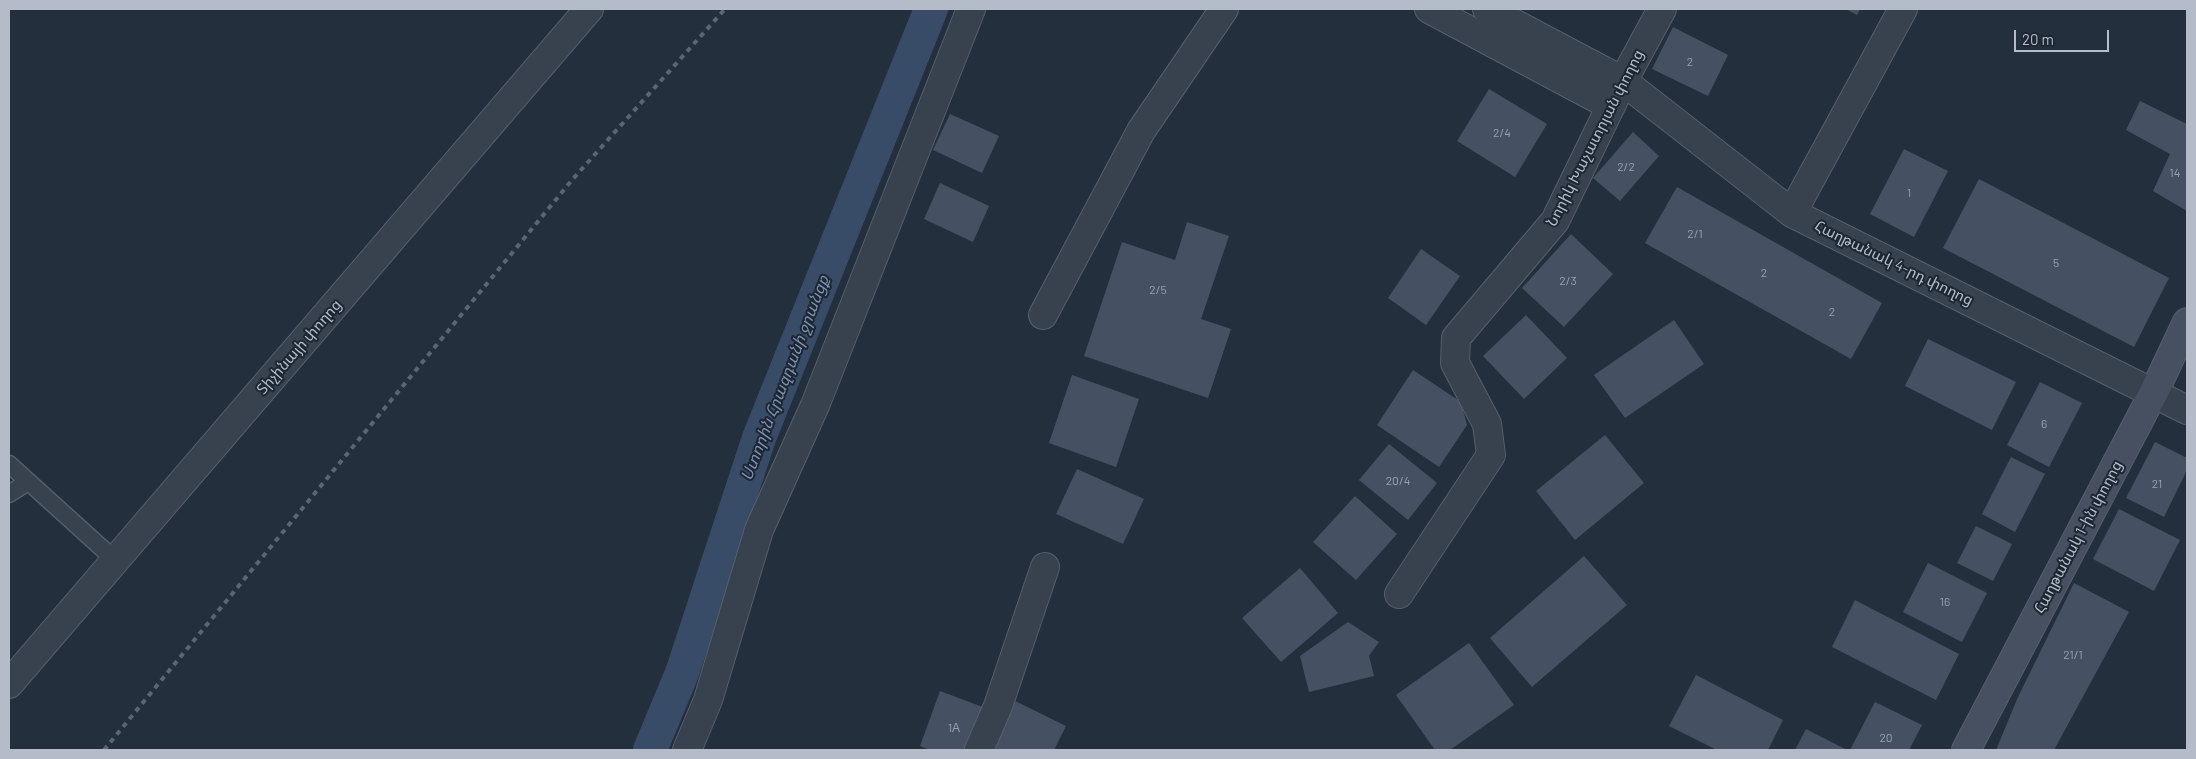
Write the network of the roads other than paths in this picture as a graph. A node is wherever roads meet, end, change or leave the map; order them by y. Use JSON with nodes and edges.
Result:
{"nodes":[{"id":1,"x":589,"y":9,"type":"edge"},
{"id":2,"x":971,"y":9,"type":"edge"},
{"id":3,"x":1224,"y":9,"type":"edge"},
{"id":4,"x":1429,"y":9,"type":"edge"},
{"id":5,"x":1487,"y":9,"type":"edge"},
{"id":6,"x":1662,"y":9,"type":"edge"},
{"id":7,"x":1903,"y":9,"type":"edge"},
{"id":8,"x":1623,"y":81,"type":"junction"},
{"id":9,"x":1611,"y":106,"type":"junction"},
{"id":10,"x":1792,"y":213,"type":"junction"},
{"id":11,"x":1043,"y":315,"type":"dead end"},
{"id":12,"x":2187,"y":322,"type":"edge"},
{"id":13,"x":2154,"y":392,"type":"junction"},
{"id":14,"x":2187,"y":410,"type":"edge"},
{"id":15,"x":9,"y":464,"type":"edge"},
{"id":16,"x":28,"y":482,"type":"junction"},
{"id":17,"x":9,"y":494,"type":"edge"},
{"id":18,"x":116,"y":560,"type":"junction"},
{"id":19,"x":1045,"y":567,"type":"dead end"},
{"id":20,"x":1399,"y":594,"type":"dead end"},
{"id":21,"x":9,"y":684,"type":"edge"},
{"id":22,"x":687,"y":750,"type":"edge"},
{"id":23,"x":979,"y":750,"type":"edge"},
{"id":24,"x":1966,"y":750,"type":"edge"}],
"edges":[{"from":1,"to":18,"type":"street","name":"Տիչինայի փողոց"},
{"from":2,"to":22,"type":"street"},
{"from":3,"to":11,"type":"street"},
{"from":4,"to":9,"type":"street"},
{"from":5,"to":8,"type":"street","name":"Հաղթանակ 4-րդ փողոց"},
{"from":6,"to":8,"type":"street","name":"Նորիկ Խաչատրյան փողոց"},
{"from":7,"to":10,"type":"street"},
{"from":8,"to":9,"type":"street","name":"Նորիկ Խաչատրյան փողոց"},
{"from":8,"to":10,"type":"street","name":"Հաղթանակ 4-րդ փողոց"},
{"from":9,"to":20,"type":"street","name":"Նորիկ Խաչատրյան փողոց"},
{"from":10,"to":13,"type":"street","name":"Հաղթանակ 4-րդ փողոց"},
{"from":12,"to":13,"type":"main road","name":"Հաղթանակ 1-ին փողոց"},
{"from":13,"to":14,"type":"street","name":"Հաղթանակ 4-րդ փողոց"},
{"from":13,"to":24,"type":"main road","name":"Հաղթանակ 1-ին փողոց"},
{"from":15,"to":16,"type":"lane"},
{"from":16,"to":17,"type":"lane"},
{"from":16,"to":18,"type":"lane"},
{"from":18,"to":21,"type":"street","name":"Տիչինայի փողոց"},
{"from":19,"to":23,"type":"street"}]}
